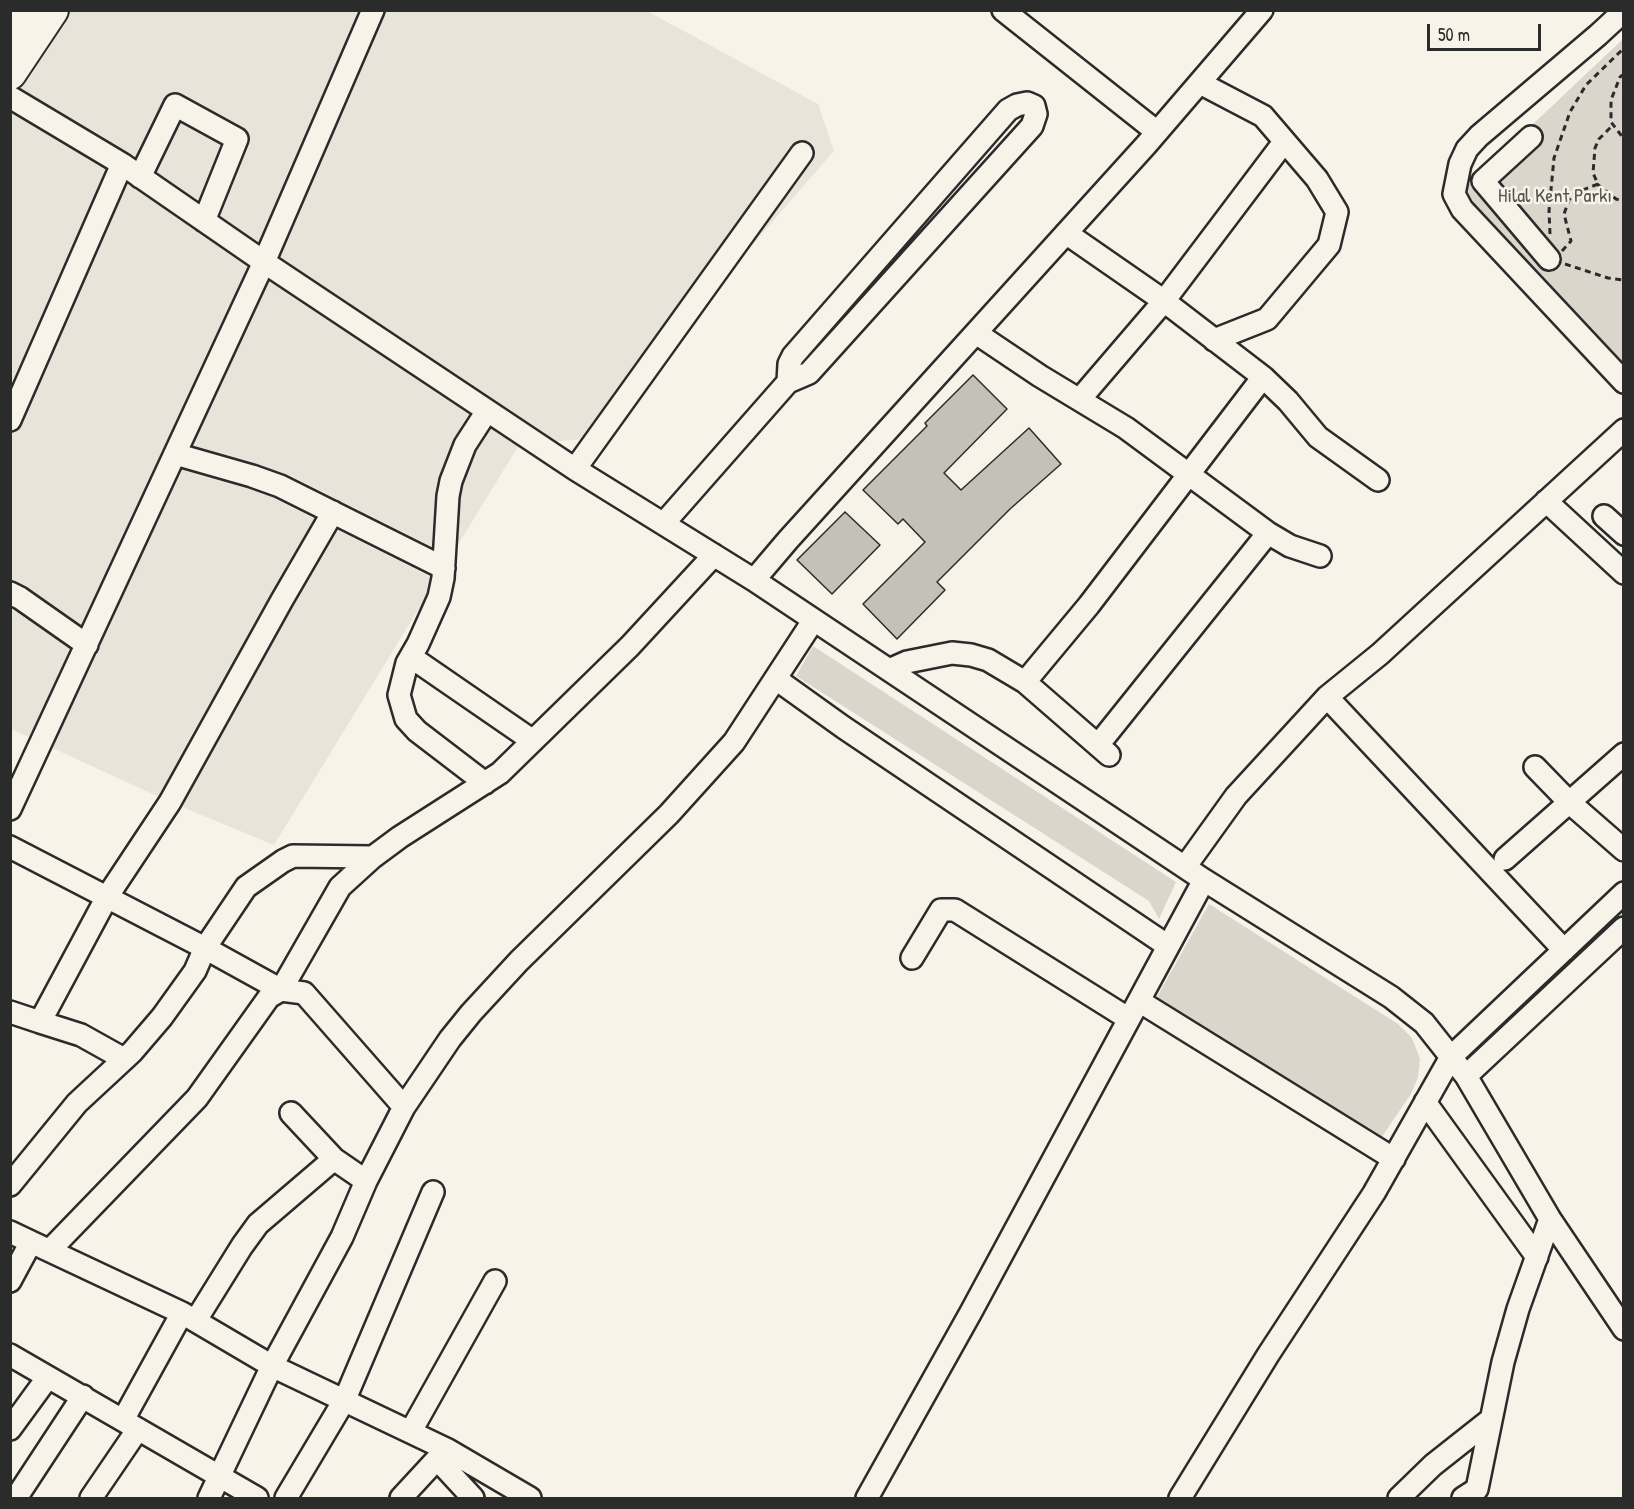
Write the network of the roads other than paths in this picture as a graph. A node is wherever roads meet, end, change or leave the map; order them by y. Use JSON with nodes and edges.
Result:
{"nodes":[{"id":1,"x":23,"y":10,"type":"edge"},
{"id":2,"x":52,"y":10,"type":"edge"},
{"id":3,"x":373,"y":10,"type":"edge"},
{"id":4,"x":1003,"y":10,"type":"edge"},
{"id":5,"x":1262,"y":10,"type":"edge"},
{"id":6,"x":1623,"y":11,"type":"edge"},
{"id":7,"x":10,"y":28,"type":"edge"},
{"id":8,"x":10,"y":73,"type":"edge"},
{"id":9,"x":1200,"y":83,"type":"junction"},
{"id":10,"x":10,"y":97,"type":"edge"},
{"id":11,"x":1157,"y":132,"type":"junction"},
{"id":12,"x":1532,"y":137,"type":"dead end"},
{"id":13,"x":1284,"y":142,"type":"junction"},
{"id":14,"x":801,"y":153,"type":"dead end"},
{"id":15,"x":122,"y":164,"type":"junction"},
{"id":16,"x":140,"y":177,"type":"junction"},
{"id":17,"x":204,"y":221,"type":"junction"},
{"id":18,"x":1066,"y":233,"type":"junction"},
{"id":19,"x":264,"y":262,"type":"junction"},
{"id":20,"x":1528,"y":281,"type":"junction"},
{"id":21,"x":1164,"y":301,"type":"junction"},
{"id":22,"x":976,"y":333,"type":"junction"},
{"id":23,"x":1214,"y":340,"type":"junction"},
{"id":24,"x":1263,"y":377,"type":"junction"},
{"id":25,"x":788,"y":382,"type":"junction"},
{"id":26,"x":1623,"y":382,"type":"edge"},
{"id":27,"x":1080,"y":399,"type":"junction"},
{"id":28,"x":487,"y":411,"type":"junction"},
{"id":29,"x":12,"y":413,"type":"edge"},
{"id":30,"x":1623,"y":430,"type":"edge"},
{"id":31,"x":175,"y":454,"type":"junction"},
{"id":32,"x":575,"y":469,"type":"junction"},
{"id":33,"x":1191,"y":474,"type":"junction"},
{"id":34,"x":1378,"y":480,"type":"dead end"},
{"id":35,"x":1546,"y":501,"type":"junction"},
{"id":36,"x":333,"y":512,"type":"junction"},
{"id":37,"x":1604,"y":516,"type":"dead end"},
{"id":38,"x":664,"y":523,"type":"junction"},
{"id":39,"x":1268,"y":533,"type":"junction"},
{"id":40,"x":1623,"y":534,"type":"edge"},
{"id":41,"x":714,"y":555,"type":"junction"},
{"id":42,"x":1320,"y":556,"type":"dead end"},
{"id":43,"x":444,"y":568,"type":"junction"},
{"id":44,"x":1623,"y":573,"type":"edge"},
{"id":45,"x":754,"y":580,"type":"junction"},
{"id":46,"x":10,"y":593,"type":"edge"},
{"id":47,"x":813,"y":621,"type":"junction"},
{"id":48,"x":87,"y":645,"type":"junction"},
{"id":49,"x":411,"y":657,"type":"junction"},
{"id":50,"x":889,"y":670,"type":"junction"},
{"id":51,"x":776,"y":679,"type":"junction"},
{"id":52,"x":1025,"y":682,"type":"junction"},
{"id":53,"x":1327,"y":697,"type":"junction"},
{"id":54,"x":533,"y":741,"type":"junction"},
{"id":55,"x":1623,"y":753,"type":"edge"},
{"id":56,"x":1535,"y":767,"type":"dead end"},
{"id":57,"x":485,"y":783,"type":"junction"},
{"id":58,"x":1569,"y":802,"type":"junction"},
{"id":59,"x":10,"y":809,"type":"edge"},
{"id":60,"x":10,"y":847,"type":"edge"},
{"id":61,"x":1623,"y":850,"type":"edge"},
{"id":62,"x":373,"y":857,"type":"junction"},
{"id":63,"x":1505,"y":859,"type":"dead end"},
{"id":64,"x":1185,"y":867,"type":"junction"},
{"id":65,"x":1204,"y":880,"type":"junction"},
{"id":66,"x":1623,"y":893,"type":"edge"},
{"id":67,"x":107,"y":897,"type":"junction"},
{"id":68,"x":1623,"y":928,"type":"edge"},
{"id":69,"x":1168,"y":946,"type":"junction"},
{"id":70,"x":205,"y":948,"type":"junction"},
{"id":71,"x":1564,"y":950,"type":"junction"},
{"id":72,"x":912,"y":958,"type":"dead end"},
{"id":73,"x":281,"y":990,"type":"junction"},
{"id":74,"x":1134,"y":1010,"type":"junction"},
{"id":75,"x":10,"y":1011,"type":"edge"},
{"id":76,"x":40,"y":1022,"type":"junction"},
{"id":77,"x":1451,"y":1057,"type":"junction"},
{"id":78,"x":124,"y":1059,"type":"junction"},
{"id":79,"x":1466,"y":1076,"type":"junction"},
{"id":80,"x":1425,"y":1102,"type":"junction"},
{"id":81,"x":404,"y":1107,"type":"junction"},
{"id":82,"x":291,"y":1113,"type":"dead end"},
{"id":83,"x":334,"y":1159,"type":"junction"},
{"id":84,"x":1394,"y":1159,"type":"junction"},
{"id":85,"x":366,"y":1181,"type":"junction"},
{"id":86,"x":10,"y":1185,"type":"edge"},
{"id":87,"x":433,"y":1192,"type":"dead end"},
{"id":88,"x":1550,"y":1219,"type":"junction"},
{"id":89,"x":10,"y":1232,"type":"edge"},
{"id":90,"x":30,"y":1242,"type":"junction"},
{"id":91,"x":50,"y":1250,"type":"junction"},
{"id":92,"x":1537,"y":1257,"type":"junction"},
{"id":93,"x":10,"y":1281,"type":"edge"},
{"id":94,"x":495,"y":1281,"type":"dead end"},
{"id":95,"x":189,"y":1316,"type":"junction"},
{"id":96,"x":1623,"y":1329,"type":"edge"},
{"id":97,"x":10,"y":1356,"type":"edge"},
{"id":98,"x":272,"y":1366,"type":"junction"},
{"id":99,"x":48,"y":1377,"type":"junction"},
{"id":100,"x":82,"y":1396,"type":"junction"},
{"id":101,"x":345,"y":1399,"type":"junction"},
{"id":102,"x":1490,"y":1420,"type":"junction"},
{"id":103,"x":130,"y":1424,"type":"junction"},
{"id":104,"x":10,"y":1429,"type":"edge"},
{"id":105,"x":411,"y":1431,"type":"junction"},
{"id":106,"x":443,"y":1454,"type":"junction"},
{"id":107,"x":220,"y":1476,"type":"junction"},
{"id":108,"x":16,"y":1498,"type":"edge"},
{"id":109,"x":91,"y":1498,"type":"edge"},
{"id":110,"x":209,"y":1498,"type":"edge"},
{"id":111,"x":257,"y":1498,"type":"edge"},
{"id":112,"x":286,"y":1498,"type":"edge"},
{"id":113,"x":401,"y":1498,"type":"edge"},
{"id":114,"x":472,"y":1498,"type":"edge"},
{"id":115,"x":530,"y":1498,"type":"edge"},
{"id":116,"x":867,"y":1498,"type":"edge"},
{"id":117,"x":1179,"y":1498,"type":"edge"},
{"id":118,"x":1399,"y":1498,"type":"edge"},
{"id":119,"x":1463,"y":1498,"type":"edge"}],
"edges":[{"from":1,"to":7,"type":"highway"},
{"from":2,"to":8,"type":"highway"},
{"from":3,"to":19,"type":"street"},
{"from":4,"to":11,"type":"street"},
{"from":5,"to":9,"type":"street"},
{"from":6,"to":20,"type":"street"},
{"from":9,"to":11,"type":"street"},
{"from":9,"to":13,"type":"street"},
{"from":10,"to":15,"type":"street"},
{"from":11,"to":18,"type":"street"},
{"from":12,"to":20,"type":"street"},
{"from":13,"to":21,"type":"street"},
{"from":13,"to":23,"type":"street"},
{"from":14,"to":32,"type":"street"},
{"from":15,"to":16,"type":"street"},
{"from":15,"to":29,"type":"street"},
{"from":16,"to":17,"type":"street"},
{"from":16,"to":17,"type":"street"},
{"from":17,"to":19,"type":"street"},
{"from":18,"to":21,"type":"street"},
{"from":18,"to":22,"type":"street"},
{"from":19,"to":28,"type":"street"},
{"from":19,"to":31,"type":"street"},
{"from":20,"to":26,"type":"street"},
{"from":21,"to":23,"type":"street"},
{"from":21,"to":27,"type":"street"},
{"from":22,"to":27,"type":"street"},
{"from":22,"to":45,"type":"street"},
{"from":23,"to":24,"type":"street"},
{"from":24,"to":33,"type":"street"},
{"from":24,"to":34,"type":"street"},
{"from":25,"to":25,"type":"street"},
{"from":25,"to":38,"type":"street"},
{"from":27,"to":33,"type":"street"},
{"from":28,"to":32,"type":"street"},
{"from":28,"to":43,"type":"street"},
{"from":30,"to":35,"type":"street"},
{"from":31,"to":36,"type":"street"},
{"from":31,"to":48,"type":"street"},
{"from":32,"to":38,"type":"street"},
{"from":33,"to":39,"type":"street"},
{"from":33,"to":52,"type":"street"},
{"from":35,"to":44,"type":"street"},
{"from":35,"to":53,"type":"street"},
{"from":36,"to":43,"type":"street"},
{"from":36,"to":67,"type":"street"},
{"from":37,"to":40,"type":"street"},
{"from":38,"to":41,"type":"street"},
{"from":39,"to":42,"type":"street"},
{"from":39,"to":52,"type":"street"},
{"from":41,"to":45,"type":"street"},
{"from":41,"to":54,"type":"street"},
{"from":43,"to":49,"type":"street"},
{"from":45,"to":47,"type":"street"},
{"from":46,"to":48,"type":"street"},
{"from":47,"to":50,"type":"street"},
{"from":47,"to":51,"type":"street"},
{"from":48,"to":59,"type":"street"},
{"from":49,"to":54,"type":"street"},
{"from":49,"to":57,"type":"street"},
{"from":50,"to":52,"type":"street"},
{"from":50,"to":64,"type":"street"},
{"from":51,"to":69,"type":"street"},
{"from":51,"to":81,"type":"street"},
{"from":53,"to":64,"type":"street"},
{"from":53,"to":71,"type":"street"},
{"from":54,"to":57,"type":"street"},
{"from":55,"to":58,"type":"street"},
{"from":56,"to":58,"type":"street"},
{"from":57,"to":62,"type":"street"},
{"from":58,"to":61,"type":"street"},
{"from":58,"to":63,"type":"street"},
{"from":60,"to":67,"type":"street"},
{"from":62,"to":70,"type":"street"},
{"from":62,"to":73,"type":"street"},
{"from":64,"to":65,"type":"street"},
{"from":65,"to":69,"type":"street"},
{"from":65,"to":77,"type":"street"},
{"from":66,"to":71,"type":"street"},
{"from":67,"to":70,"type":"street"},
{"from":67,"to":76,"type":"street"},
{"from":68,"to":79,"type":"street"},
{"from":69,"to":74,"type":"street"},
{"from":70,"to":73,"type":"street"},
{"from":70,"to":78,"type":"street"},
{"from":71,"to":77,"type":"street"},
{"from":72,"to":74,"type":"street"},
{"from":73,"to":81,"type":"street"},
{"from":73,"to":91,"type":"street"},
{"from":74,"to":84,"type":"street"},
{"from":74,"to":116,"type":"street"},
{"from":75,"to":76,"type":"street"},
{"from":76,"to":78,"type":"street"},
{"from":77,"to":79,"type":"street"},
{"from":77,"to":80,"type":"street"},
{"from":78,"to":86,"type":"street"},
{"from":79,"to":88,"type":"street"},
{"from":80,"to":84,"type":"street"},
{"from":80,"to":92,"type":"street"},
{"from":81,"to":85,"type":"street"},
{"from":82,"to":83,"type":"street"},
{"from":83,"to":85,"type":"street"},
{"from":83,"to":95,"type":"street"},
{"from":84,"to":117,"type":"street"},
{"from":85,"to":98,"type":"street"},
{"from":87,"to":101,"type":"street"},
{"from":88,"to":92,"type":"street"},
{"from":88,"to":96,"type":"street"},
{"from":89,"to":90,"type":"street"},
{"from":90,"to":91,"type":"street"},
{"from":90,"to":93,"type":"street"},
{"from":91,"to":95,"type":"street"},
{"from":92,"to":102,"type":"street"},
{"from":94,"to":105,"type":"street"},
{"from":95,"to":98,"type":"street"},
{"from":95,"to":103,"type":"street"},
{"from":97,"to":99,"type":"street"},
{"from":98,"to":101,"type":"street"},
{"from":98,"to":107,"type":"street"},
{"from":99,"to":100,"type":"street"},
{"from":99,"to":104,"type":"street"},
{"from":100,"to":103,"type":"street"},
{"from":100,"to":108,"type":"street"},
{"from":101,"to":105,"type":"street"},
{"from":101,"to":112,"type":"street"},
{"from":102,"to":118,"type":"street"},
{"from":102,"to":119,"type":"street"},
{"from":103,"to":107,"type":"street"},
{"from":103,"to":109,"type":"street"},
{"from":105,"to":106,"type":"street"},
{"from":106,"to":113,"type":"street"},
{"from":106,"to":114,"type":"street"},
{"from":106,"to":115,"type":"street"},
{"from":107,"to":110,"type":"street"},
{"from":107,"to":111,"type":"street"}]}
